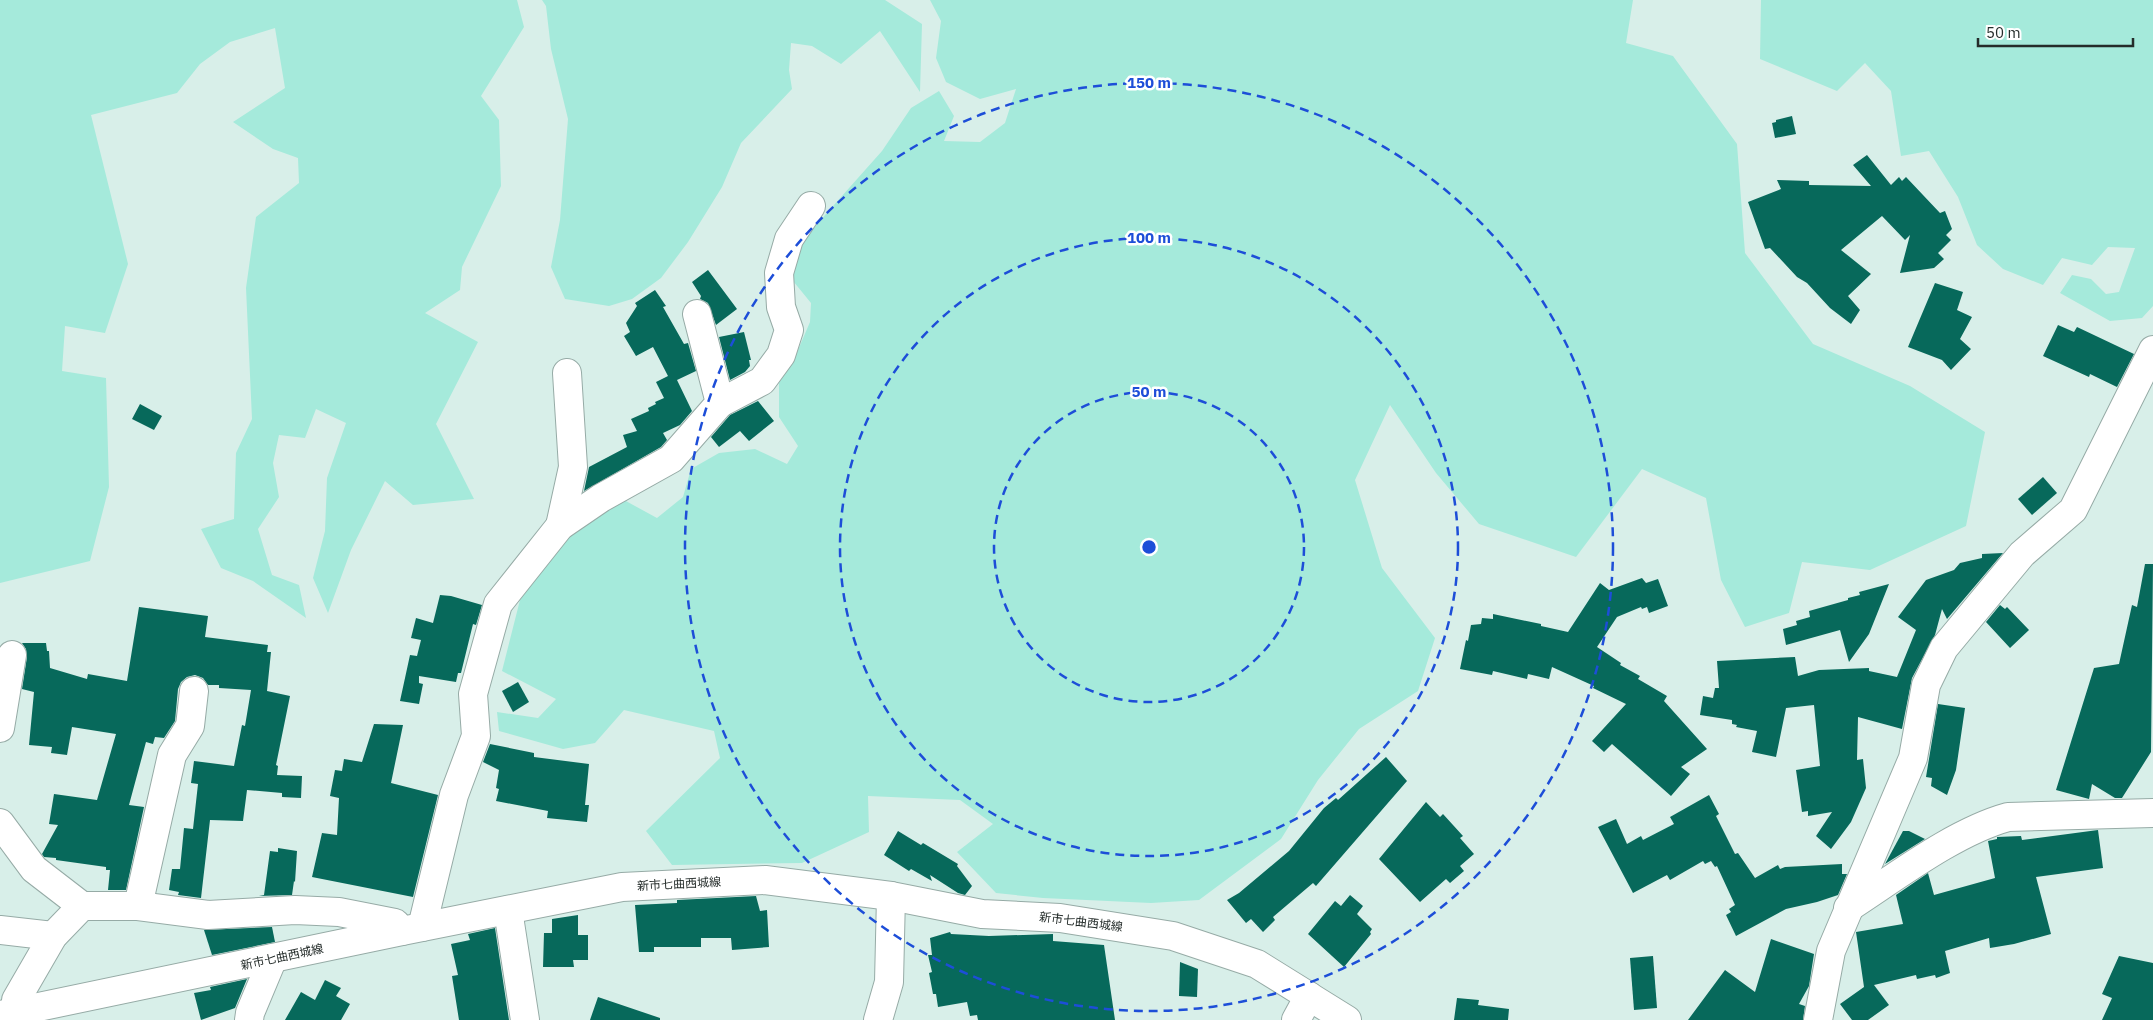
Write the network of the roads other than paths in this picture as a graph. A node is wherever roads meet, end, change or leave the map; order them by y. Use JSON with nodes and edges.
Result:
{"nodes":[{"id":1,"x":811,"y":206,"type":"dead end"},
{"id":2,"x":697,"y":314,"type":"dead end"},
{"id":3,"x":2153,"y":350,"type":"edge"},
{"id":4,"x":567,"y":373,"type":"dead end"},
{"id":5,"x":720,"y":403,"type":"junction"},
{"id":6,"x":560,"y":526,"type":"junction"},
{"id":7,"x":12,"y":655,"type":"dead end"},
{"id":8,"x":194,"y":692,"type":"dead end"},
{"id":9,"x":0,"y":728,"type":"edge"},
{"id":10,"x":2153,"y":813,"type":"edge"},
{"id":11,"x":0,"y":823,"type":"edge"},
{"id":12,"x":891,"y":896,"type":"junction"},
{"id":13,"x":82,"y":906,"type":"junction"},
{"id":14,"x":138,"y":906,"type":"junction"},
{"id":15,"x":1848,"y":908,"type":"junction"},
{"id":16,"x":508,"y":910,"type":"junction"},
{"id":17,"x":412,"y":929,"type":"junction"},
{"id":18,"x":0,"y":930,"type":"edge"},
{"id":19,"x":53,"y":936,"type":"junction"},
{"id":20,"x":273,"y":958,"type":"junction"},
{"id":21,"x":1308,"y":996,"type":"junction"},
{"id":22,"x":13,"y":1015,"type":"edge"},
{"id":23,"x":249,"y":1020,"type":"edge"},
{"id":24,"x":525,"y":1020,"type":"edge"},
{"id":25,"x":878,"y":1020,"type":"edge"},
{"id":26,"x":1296,"y":1020,"type":"edge"},
{"id":27,"x":1347,"y":1020,"type":"edge"},
{"id":28,"x":1818,"y":1020,"type":"edge"}],
"edges":[{"from":1,"to":5,"type":"street"},
{"from":2,"to":5,"type":"street"},
{"from":3,"to":15,"type":"street"},
{"from":4,"to":6,"type":"street"},
{"from":5,"to":6,"type":"street"},
{"from":6,"to":17,"type":"street"},
{"from":7,"to":9,"type":"street"},
{"from":8,"to":14,"type":"street"},
{"from":10,"to":15,"type":"street"},
{"from":11,"to":13,"type":"street"},
{"from":12,"to":16,"type":"street","name":"新市七曲西城線"},
{"from":12,"to":21,"type":"street","name":"新市七曲西城線"},
{"from":12,"to":25,"type":"street"},
{"from":13,"to":14,"type":"street"},
{"from":13,"to":19,"type":"street"},
{"from":14,"to":17,"type":"street"},
{"from":15,"to":28,"type":"street"},
{"from":16,"to":17,"type":"street","name":"新市七曲西城線"},
{"from":16,"to":24,"type":"street"},
{"from":17,"to":20,"type":"street","name":"新市七曲西城線"},
{"from":18,"to":19,"type":"street"},
{"from":19,"to":22,"type":"street"},
{"from":20,"to":22,"type":"street","name":"新市七曲西城線"},
{"from":20,"to":23,"type":"street"},
{"from":21,"to":26,"type":"street"},
{"from":21,"to":27,"type":"street","name":"新市七曲西城線"}]}
